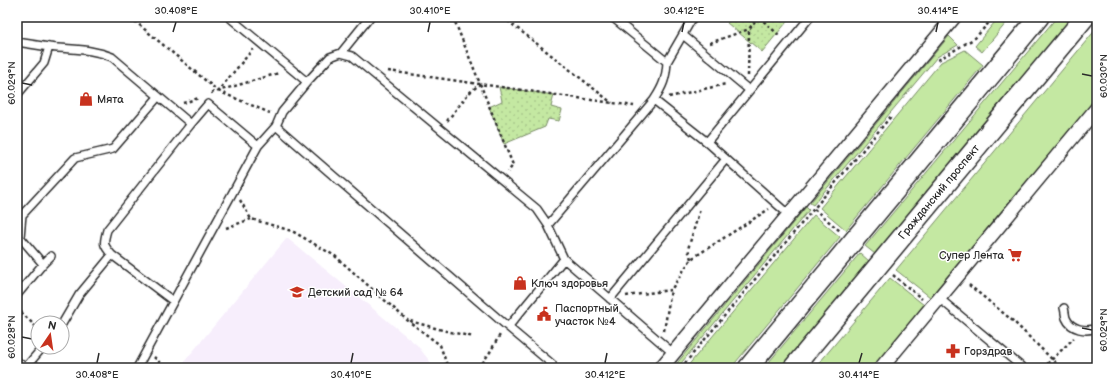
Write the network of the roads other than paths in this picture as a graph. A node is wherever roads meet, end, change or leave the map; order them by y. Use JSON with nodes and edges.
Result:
{"nodes":[{"id":1,"x":229,"y":17,"type":"edge"},
{"id":2,"x":370,"y":17,"type":"edge"},
{"id":3,"x":612,"y":17,"type":"edge"},
{"id":4,"x":694,"y":17,"type":"edge"},
{"id":5,"x":810,"y":17,"type":"edge"},
{"id":6,"x":954,"y":17,"type":"edge"},
{"id":7,"x":1039,"y":17,"type":"edge"},
{"id":8,"x":1085,"y":17,"type":"edge"},
{"id":9,"x":683,"y":35,"type":"junction"},
{"id":10,"x":17,"y":42,"type":"edge"},
{"id":11,"x":49,"y":47,"type":"junction"},
{"id":12,"x":341,"y":53,"type":"junction"},
{"id":13,"x":666,"y":62,"type":"junction"},
{"id":14,"x":307,"y":82,"type":"junction"},
{"id":15,"x":748,"y":90,"type":"junction"},
{"id":16,"x":17,"y":95,"type":"edge"},
{"id":17,"x":158,"y":97,"type":"junction"},
{"id":18,"x":654,"y":100,"type":"junction"},
{"id":19,"x":1097,"y":108,"type":"edge"},
{"id":20,"x":191,"y":124,"type":"junction"},
{"id":21,"x":276,"y":126,"type":"junction"},
{"id":22,"x":707,"y":142,"type":"junction"},
{"id":23,"x":258,"y":146,"type":"junction"},
{"id":24,"x":726,"y":159,"type":"junction"},
{"id":25,"x":789,"y":215,"type":"junction"},
{"id":26,"x":548,"y":225,"type":"junction"},
{"id":27,"x":112,"y":255,"type":"junction"},
{"id":28,"x":51,"y":256,"type":"dead end"},
{"id":29,"x":564,"y":259,"type":"junction"},
{"id":30,"x":43,"y":264,"type":"junction"},
{"id":31,"x":17,"y":295,"type":"edge"},
{"id":32,"x":939,"y":298,"type":"junction"},
{"id":33,"x":610,"y":299,"type":"junction"},
{"id":34,"x":173,"y":301,"type":"junction"},
{"id":35,"x":1064,"y":308,"type":"dead end"},
{"id":36,"x":67,"y":315,"type":"edge"},
{"id":37,"x":1097,"y":328,"type":"edge"},
{"id":38,"x":505,"y":329,"type":"junction"},
{"id":39,"x":673,"y":353,"type":"junction"},
{"id":40,"x":36,"y":355,"type":"edge"},
{"id":41,"x":17,"y":361,"type":"edge"},
{"id":42,"x":25,"y":368,"type":"edge"},
{"id":43,"x":137,"y":368,"type":"edge"},
{"id":44,"x":548,"y":368,"type":"edge"},
{"id":45,"x":661,"y":368,"type":"edge"},
{"id":46,"x":748,"y":368,"type":"edge"},
{"id":47,"x":793,"y":368,"type":"edge"},
{"id":48,"x":881,"y":368,"type":"edge"},
{"id":49,"x":1023,"y":368,"type":"edge"}],
"edges":[{"from":1,"to":14,"type":"lane"},
{"from":2,"to":12,"type":"lane"},
{"from":3,"to":13,"type":"lane"},
{"from":4,"to":9,"type":"lane"},
{"from":5,"to":15,"type":"lane"},
{"from":6,"to":25,"type":"street"},
{"from":7,"to":46,"type":"main road"},
{"from":8,"to":47,"type":"main road","name":"Гражданский проспект"},
{"from":9,"to":13,"type":"lane"},
{"from":9,"to":15,"type":"lane"},
{"from":10,"to":11,"type":"lane"},
{"from":11,"to":16,"type":"lane"},
{"from":11,"to":17,"type":"lane"},
{"from":12,"to":14,"type":"lane"},
{"from":12,"to":26,"type":"lane"},
{"from":13,"to":18,"type":"lane"},
{"from":14,"to":21,"type":"lane"},
{"from":15,"to":22,"type":"lane"},
{"from":17,"to":20,"type":"lane"},
{"from":17,"to":30,"type":"lane"},
{"from":18,"to":22,"type":"lane"},
{"from":18,"to":26,"type":"lane"},
{"from":19,"to":32,"type":"street"},
{"from":20,"to":23,"type":"lane"},
{"from":20,"to":27,"type":"lane"},
{"from":21,"to":23,"type":"lane"},
{"from":21,"to":38,"type":"lane"},
{"from":22,"to":24,"type":"lane"},
{"from":23,"to":34,"type":"lane"},
{"from":24,"to":25,"type":"lane"},
{"from":24,"to":33,"type":"lane"},
{"from":25,"to":39,"type":"street"},
{"from":26,"to":29,"type":"lane"},
{"from":27,"to":34,"type":"lane"},
{"from":27,"to":36,"type":"lane"},
{"from":28,"to":30,"type":"lane"},
{"from":29,"to":33,"type":"lane"},
{"from":29,"to":38,"type":"lane"},
{"from":30,"to":31,"type":"lane"},
{"from":32,"to":48,"type":"street"},
{"from":32,"to":49,"type":"lane"},
{"from":33,"to":39,"type":"lane"},
{"from":34,"to":43,"type":"lane"},
{"from":35,"to":37,"type":"lane"},
{"from":38,"to":44,"type":"lane"},
{"from":39,"to":45,"type":"street"},
{"from":40,"to":42,"type":"lane"},
{"from":41,"to":42,"type":"lane"}]}
